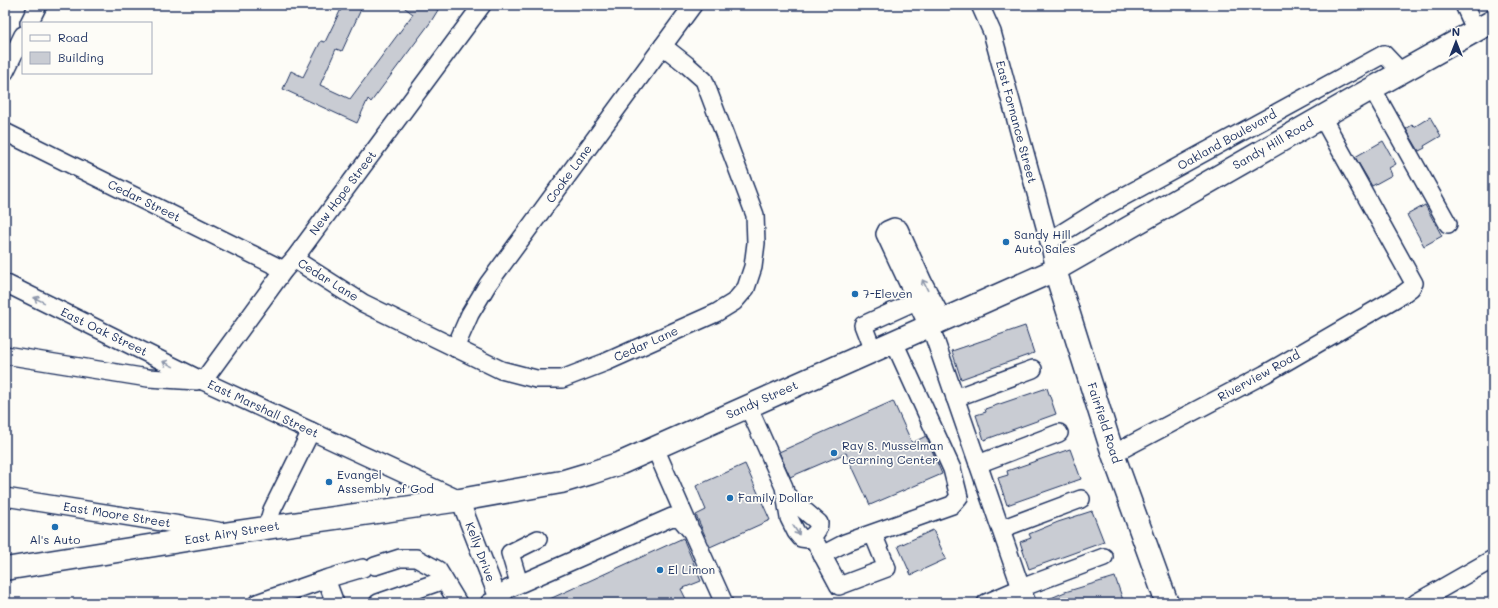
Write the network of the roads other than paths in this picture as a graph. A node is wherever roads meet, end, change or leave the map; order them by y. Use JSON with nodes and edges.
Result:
{"nodes":[{"id":1,"x":38,"y":5,"type":"edge"},
{"id":2,"x":482,"y":5,"type":"edge"},
{"id":3,"x":693,"y":5,"type":"edge"},
{"id":4,"x":981,"y":5,"type":"edge"},
{"id":5,"x":1464,"y":5,"type":"edge"},
{"id":6,"x":30,"y":22,"type":"edge"},
{"id":7,"x":1485,"y":26,"type":"edge"},
{"id":8,"x":22,"y":37,"type":"edge"},
{"id":9,"x":663,"y":46,"type":"junction"},
{"id":10,"x":5,"y":72,"type":"edge"},
{"id":11,"x":1401,"y":72,"type":"junction"},
{"id":12,"x":1372,"y":88,"type":"junction"},
{"id":13,"x":1322,"y":117,"type":"junction"},
{"id":14,"x":5,"y":132,"type":"edge"},
{"id":15,"x":1448,"y":224,"type":"dead end"},
{"id":16,"x":1049,"y":241,"type":"junction"},
{"id":17,"x":289,"y":264,"type":"junction"},
{"id":18,"x":1055,"y":270,"type":"junction"},
{"id":19,"x":5,"y":283,"type":"edge"},
{"id":20,"x":916,"y":301,"type":"junction"},
{"id":21,"x":934,"y":324,"type":"junction"},
{"id":22,"x":894,"y":342,"type":"junction"},
{"id":23,"x":455,"y":348,"type":"junction"},
{"id":24,"x":873,"y":351,"type":"junction"},
{"id":25,"x":5,"y":355,"type":"edge"},
{"id":26,"x":1033,"y":368,"type":"dead end"},
{"id":27,"x":203,"y":381,"type":"junction"},
{"id":28,"x":955,"y":398,"type":"junction"},
{"id":29,"x":748,"y":406,"type":"junction"},
{"id":30,"x":311,"y":431,"type":"junction"},
{"id":31,"x":1059,"y":433,"type":"dead end"},
{"id":32,"x":655,"y":448,"type":"junction"},
{"id":33,"x":1112,"y":454,"type":"junction"},
{"id":34,"x":978,"y":464,"type":"junction"},
{"id":35,"x":5,"y":497,"type":"edge"},
{"id":36,"x":1081,"y":499,"type":"dead end"},
{"id":37,"x":460,"y":500,"type":"junction"},
{"id":38,"x":267,"y":528,"type":"junction"},
{"id":39,"x":1001,"y":530,"type":"junction"},
{"id":40,"x":692,"y":532,"type":"junction"},
{"id":41,"x":230,"y":533,"type":"junction"},
{"id":42,"x":873,"y":534,"type":"junction"},
{"id":43,"x":538,"y":539,"type":"dead end"},
{"id":44,"x":822,"y":555,"type":"junction"},
{"id":45,"x":1104,"y":558,"type":"dead end"},
{"id":46,"x":1493,"y":559,"type":"edge"},
{"id":47,"x":5,"y":569,"type":"edge"},
{"id":48,"x":326,"y":579,"type":"junction"},
{"id":49,"x":444,"y":580,"type":"junction"},
{"id":50,"x":519,"y":584,"type":"junction"},
{"id":51,"x":1024,"y":596,"type":"edge"},
{"id":52,"x":496,"y":602,"type":"edge"},
{"id":53,"x":257,"y":603,"type":"edge"},
{"id":54,"x":335,"y":603,"type":"edge"},
{"id":55,"x":378,"y":603,"type":"edge"},
{"id":56,"x":458,"y":603,"type":"edge"},
{"id":57,"x":724,"y":603,"type":"edge"},
{"id":58,"x":986,"y":603,"type":"edge"},
{"id":59,"x":1167,"y":603,"type":"edge"},
{"id":60,"x":1416,"y":603,"type":"edge"}],
"edges":[{"from":1,"to":6,"type":"street"},
{"from":2,"to":17,"type":"street","name":"New Hope Street"},
{"from":3,"to":9,"type":"street","name":"Cooke Lane"},
{"from":4,"to":16,"type":"street","name":"East Fornance Street"},
{"from":5,"to":7,"type":"street"},
{"from":7,"to":11,"type":"main road","name":"Sandy Hill Road"},
{"from":8,"to":10,"type":"street"},
{"from":9,"to":23,"type":"street","name":"Cooke Lane"},
{"from":9,"to":23,"type":"street","name":"Cedar Lane"},
{"from":11,"to":12,"type":"main road","name":"Sandy Hill Road"},
{"from":11,"to":16,"type":"street","name":"Oakland Boulevard"},
{"from":12,"to":13,"type":"main road","name":"Sandy Hill Road"},
{"from":12,"to":15,"type":"street"},
{"from":13,"to":18,"type":"main road","name":"Sandy Hill Road"},
{"from":13,"to":33,"type":"street","name":"Riverview Road"},
{"from":14,"to":17,"type":"street","name":"Cedar Street"},
{"from":16,"to":18,"type":"street","name":"Fairfield Road"},
{"from":17,"to":23,"type":"street","name":"Cedar Lane"},
{"from":17,"to":27,"type":"street","name":"New Hope Street"},
{"from":18,"to":21,"type":"main road","name":"Sandy Street"},
{"from":18,"to":33,"type":"main road","name":"Fairfield Road"},
{"from":27,"to":19,"type":"street","name":"East Oak Street","one_way":true},
{"from":20,"to":21,"type":"street"},
{"from":21,"to":20,"type":"street","one_way":true},
{"from":20,"to":24,"type":"street"},
{"from":21,"to":22,"type":"main road","name":"Sandy Street"},
{"from":21,"to":28,"type":"street"},
{"from":22,"to":24,"type":"main road","name":"Sandy Street"},
{"from":22,"to":42,"type":"street"},
{"from":24,"to":29,"type":"main road","name":"Sandy Street"},
{"from":25,"to":27,"type":"street","name":"East Marshall Street"},
{"from":26,"to":28,"type":"street"},
{"from":27,"to":30,"type":"street","name":"East Marshall Street"},
{"from":28,"to":34,"type":"street"},
{"from":29,"to":32,"type":"main road","name":"Sandy Street"},
{"from":29,"to":44,"type":"street"},
{"from":30,"to":37,"type":"street","name":"East Marshall Street"},
{"from":30,"to":38,"type":"street"},
{"from":31,"to":34,"type":"street"},
{"from":32,"to":37,"type":"main road","name":"Sandy Street"},
{"from":32,"to":40,"type":"street"},
{"from":33,"to":59,"type":"main road","name":"Fairfield Road"},
{"from":34,"to":39,"type":"street"},
{"from":35,"to":41,"type":"street","name":"East Moore Street"},
{"from":36,"to":39,"type":"street"},
{"from":37,"to":38,"type":"main road","name":"East Airy Street"},
{"from":37,"to":52,"type":"street","name":"Kelly Drive"},
{"from":38,"to":41,"type":"main road","name":"East Airy Street"},
{"from":39,"to":51,"type":"street"},
{"from":40,"to":50,"type":"street"},
{"from":40,"to":57,"type":"street"},
{"from":41,"to":47,"type":"main road","name":"East Airy Street"},
{"from":42,"to":44,"type":"street"},
{"from":42,"to":44,"type":"street"},
{"from":43,"to":50,"type":"street"},
{"from":45,"to":51,"type":"street"},
{"from":46,"to":60,"type":"street"},
{"from":48,"to":49,"type":"street"},
{"from":48,"to":53,"type":"street"},
{"from":48,"to":54,"type":"street"},
{"from":49,"to":55,"type":"street"},
{"from":49,"to":56,"type":"street"},
{"from":50,"to":52,"type":"street"},
{"from":51,"to":58,"type":"street"}]}
